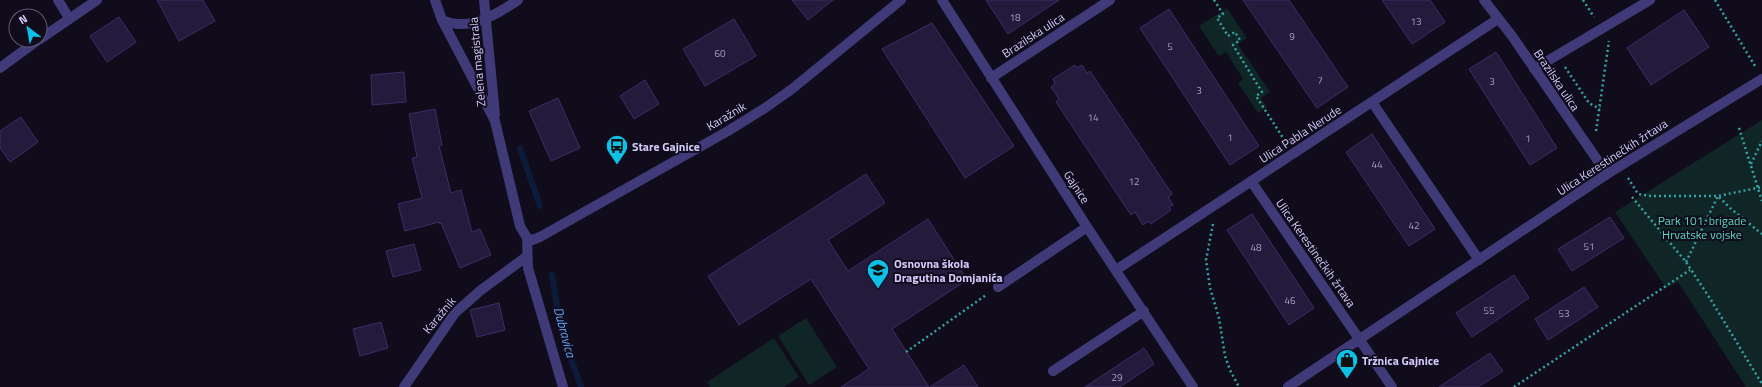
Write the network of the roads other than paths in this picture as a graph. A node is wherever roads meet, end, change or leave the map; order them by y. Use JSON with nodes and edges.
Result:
{"nodes":[{"id":1,"x":58,"y":0,"type":"edge"},
{"id":2,"x":97,"y":0,"type":"edge"},
{"id":3,"x":436,"y":0,"type":"edge"},
{"id":4,"x":484,"y":0,"type":"edge"},
{"id":5,"x":518,"y":0,"type":"edge"},
{"id":6,"x":901,"y":0,"type":"edge"},
{"id":7,"x":942,"y":0,"type":"edge"},
{"id":8,"x":1110,"y":0,"type":"edge"},
{"id":9,"x":1484,"y":0,"type":"edge"},
{"id":10,"x":1650,"y":0,"type":"edge"},
{"id":11,"x":69,"y":18,"type":"junction"},
{"id":12,"x":486,"y":19,"type":"junction"},
{"id":13,"x":1498,"y":19,"type":"junction"},
{"id":14,"x":442,"y":20,"type":"junction"},
{"id":15,"x":48,"y":33,"type":"edge"},
{"id":16,"x":27,"y":48,"type":"edge"},
{"id":17,"x":0,"y":68,"type":"edge"},
{"id":18,"x":1534,"y":69,"type":"junction"},
{"id":19,"x":1760,"y":75,"type":"edge"},
{"id":20,"x":991,"y":78,"type":"junction"},
{"id":21,"x":1372,"y":102,"type":"junction"},
{"id":22,"x":495,"y":121,"type":"junction"},
{"id":23,"x":1607,"y":174,"type":"junction"},
{"id":24,"x":1251,"y":181,"type":"junction"},
{"id":25,"x":1087,"y":227,"type":"junction"},
{"id":26,"x":527,"y":238,"type":"junction"},
{"id":27,"x":526,"y":257,"type":"junction"},
{"id":28,"x":1479,"y":260,"type":"junction"},
{"id":29,"x":1116,"y":270,"type":"junction"},
{"id":30,"x":998,"y":287,"type":"road end"},
{"id":31,"x":1144,"y":311,"type":"junction"},
{"id":32,"x":1360,"y":339,"type":"junction"},
{"id":33,"x":1053,"y":371,"type":"dead end"},
{"id":34,"x":404,"y":387,"type":"edge"},
{"id":35,"x":563,"y":387,"type":"edge"},
{"id":36,"x":1193,"y":387,"type":"edge"},
{"id":37,"x":1288,"y":387,"type":"edge"},
{"id":38,"x":1392,"y":387,"type":"edge"}],
"edges":[{"from":1,"to":11,"type":"street"},
{"from":2,"to":11,"type":"street"},
{"from":3,"to":14,"type":"street"},
{"from":4,"to":12,"type":"street","name":"Zelena magistrala"},
{"from":5,"to":12,"type":"street"},
{"from":6,"to":26,"type":"street","name":"Karažnik"},
{"from":7,"to":20,"type":"street","name":"Gajnice"},
{"from":8,"to":20,"type":"street","name":"Brazilska ulica"},
{"from":9,"to":13,"type":"street","name":"Brazilska ulica"},
{"from":10,"to":18,"type":"street"},
{"from":11,"to":15,"type":"street"},
{"from":12,"to":14,"type":"street"},
{"from":12,"to":22,"type":"street","name":"Zelena magistrala"},
{"from":13,"to":18,"type":"street","name":"Brazilska ulica"},
{"from":13,"to":21,"type":"street","name":"Ulica Pabla Nerude"},
{"from":14,"to":22,"type":"street"},
{"from":16,"to":17,"type":"street"},
{"from":18,"to":23,"type":"street","name":"Brazilska ulica"},
{"from":19,"to":23,"type":"street","name":"Ulica Kerestinečkih žrtava"},
{"from":20,"to":25,"type":"street","name":"Gajnice"},
{"from":21,"to":24,"type":"street","name":"Ulica Pabla Nerude"},
{"from":21,"to":28,"type":"street"},
{"from":22,"to":26,"type":"street"},
{"from":23,"to":28,"type":"street","name":"Ulica Kerestinečkih žrtava"},
{"from":24,"to":29,"type":"street","name":"Ulica Pabla Nerude"},
{"from":24,"to":32,"type":"street","name":"Ulica Kerestinečkih žrtava"},
{"from":25,"to":29,"type":"street","name":"Gajnice"},
{"from":25,"to":30,"type":"street"},
{"from":26,"to":27,"type":"street"},
{"from":27,"to":34,"type":"street","name":"Karažnik"},
{"from":27,"to":35,"type":"street"},
{"from":28,"to":32,"type":"street","name":"Ulica Kerestinečkih žrtava"},
{"from":29,"to":31,"type":"street","name":"Gajnice"},
{"from":31,"to":33,"type":"street"},
{"from":31,"to":36,"type":"street","name":"Gajnice"},
{"from":32,"to":37,"type":"street","name":"Ulica Kerestinečkih žrtava"},
{"from":32,"to":38,"type":"street"}]}
